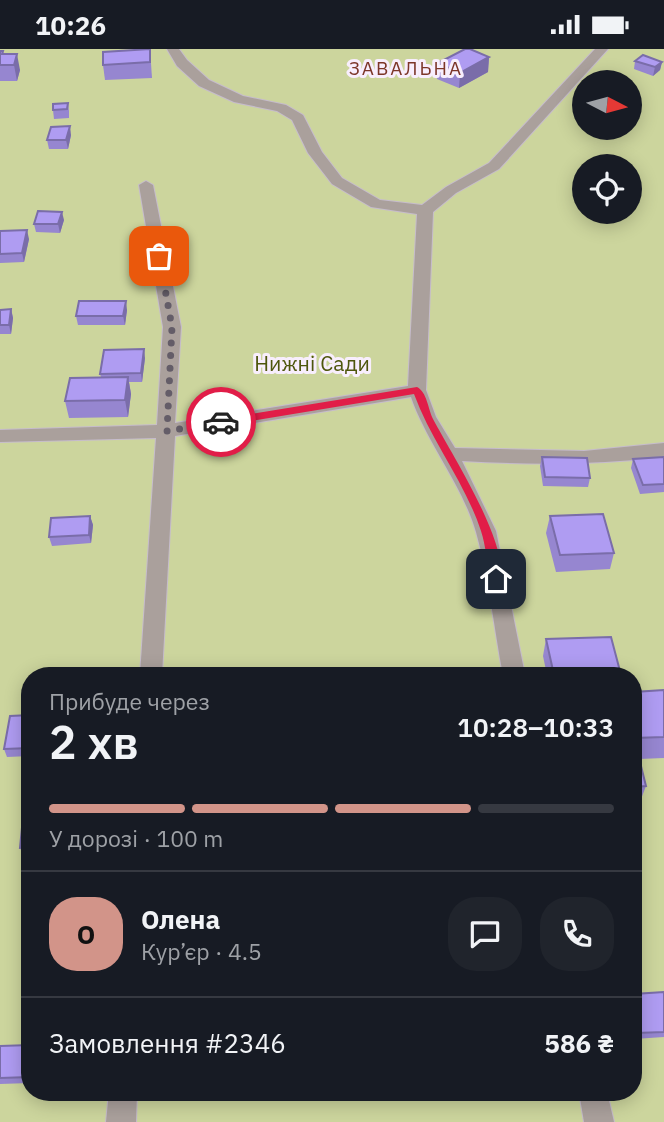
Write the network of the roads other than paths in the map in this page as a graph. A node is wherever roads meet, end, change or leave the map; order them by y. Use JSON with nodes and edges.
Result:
{"nodes":[{"id":1,"x":173,"y":49,"type":"edge"},
{"id":2,"x":602,"y":49,"type":"edge"},
{"id":3,"x":146,"y":185,"type":"dead end"},
{"id":4,"x":425,"y":211,"type":"junction"},
{"id":5,"x":417,"y":390,"type":"junction"},
{"id":6,"x":167,"y":431,"type":"junction"},
{"id":7,"x":0,"y":436,"type":"edge"},
{"id":8,"x":664,"y":450,"type":"edge"},
{"id":9,"x":449,"y":454,"type":"junction"},
{"id":10,"x":152,"y":667,"type":"edge"},
{"id":11,"x":512,"y":667,"type":"edge"},
{"id":12,"x":122,"y":1101,"type":"edge"},
{"id":13,"x":595,"y":1101,"type":"edge"},
{"id":14,"x":121,"y":1122,"type":"edge"},
{"id":15,"x":599,"y":1122,"type":"edge"}],
"edges":[{"from":1,"to":4,"type":"street"},
{"from":2,"to":4,"type":"street"},
{"from":3,"to":6,"type":"street"},
{"from":4,"to":5,"type":"street"},
{"from":5,"to":6,"type":"street"},
{"from":5,"to":9,"type":"street"},
{"from":6,"to":7,"type":"street"},
{"from":6,"to":10,"type":"street"},
{"from":8,"to":9,"type":"street"},
{"from":9,"to":11,"type":"street"},
{"from":12,"to":14,"type":"street"},
{"from":13,"to":15,"type":"street"}]}
